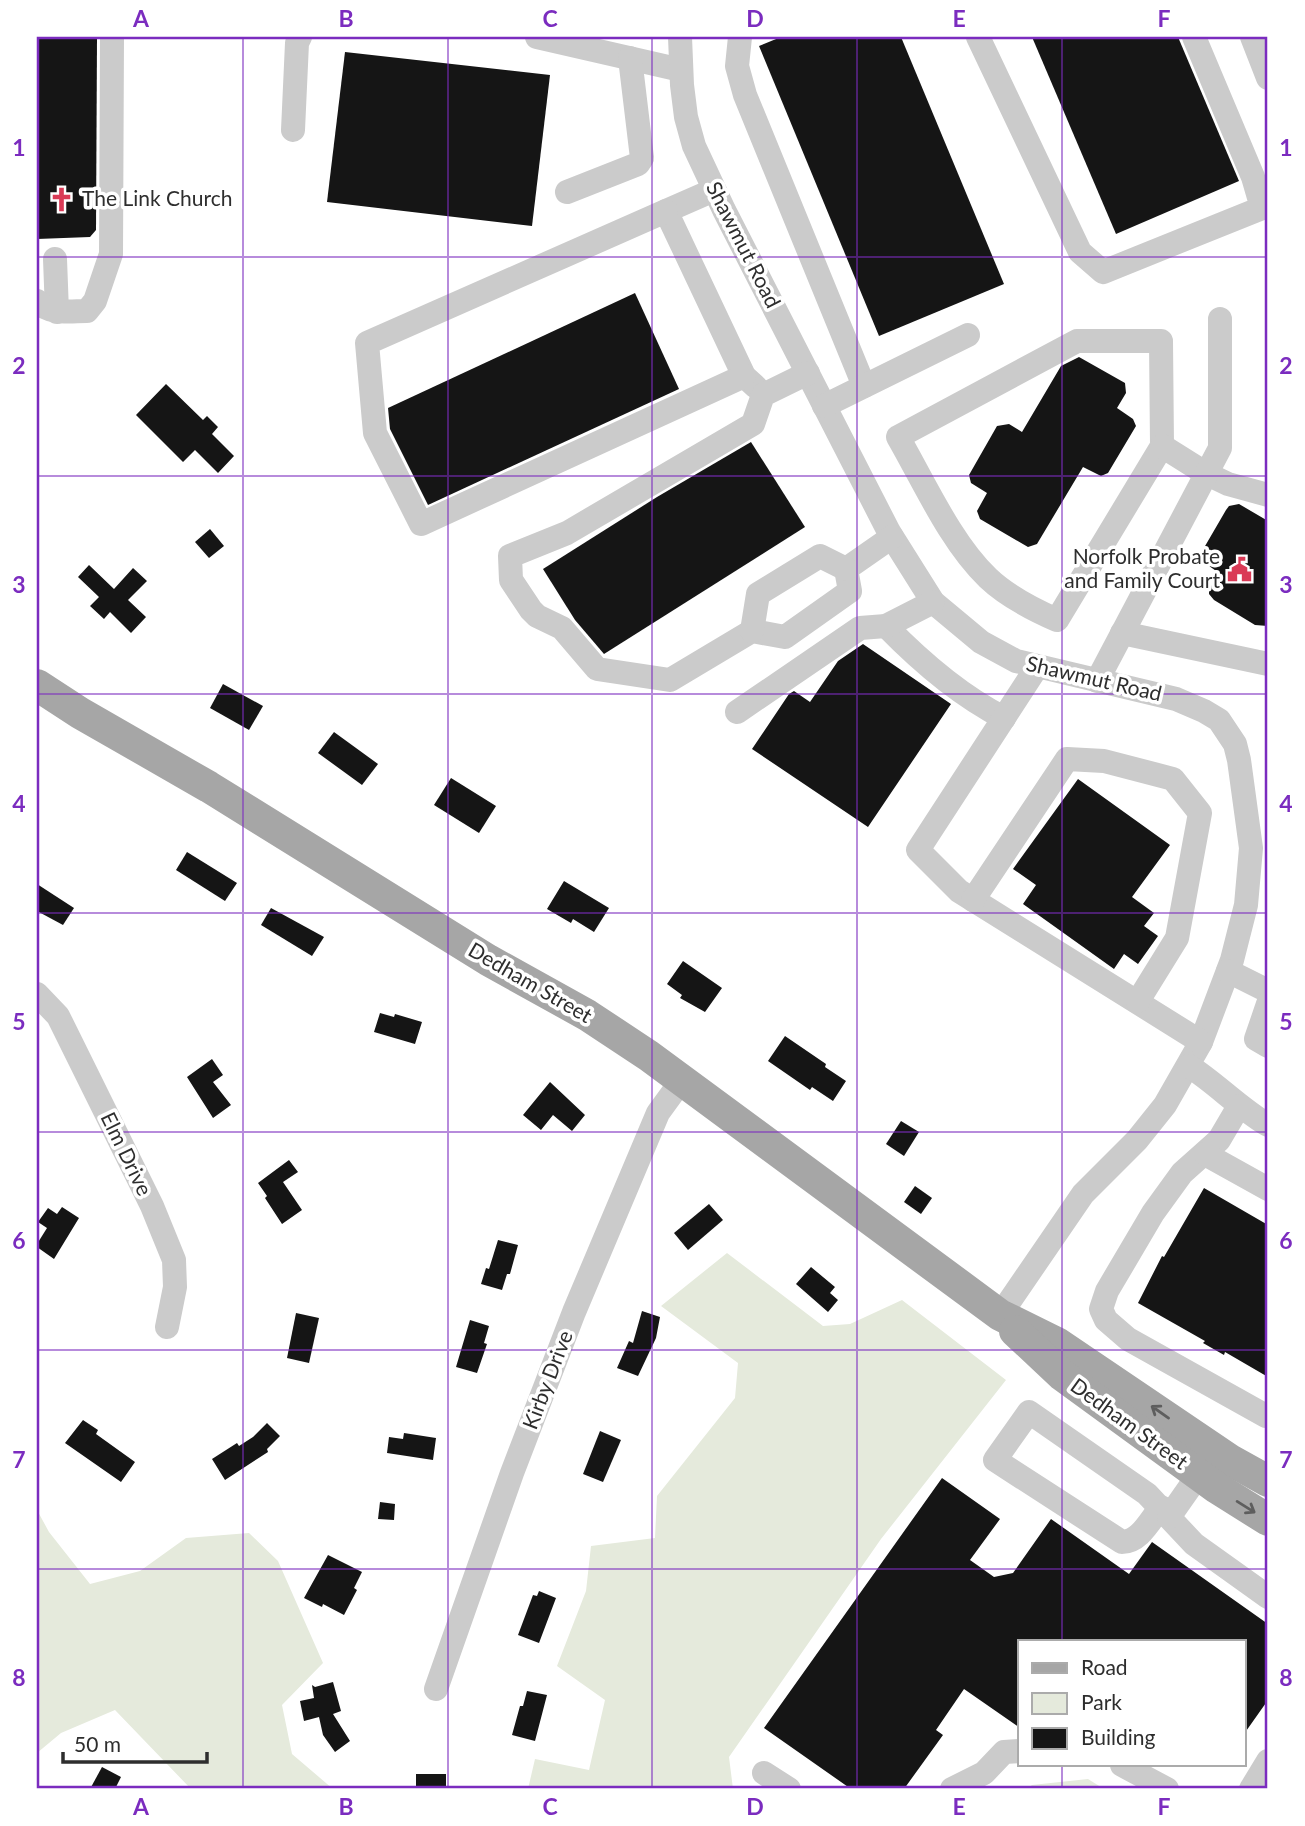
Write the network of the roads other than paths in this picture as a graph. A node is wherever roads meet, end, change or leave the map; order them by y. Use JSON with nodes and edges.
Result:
{"nodes":[{"id":1,"x":112,"y":37,"type":"edge"},
{"id":2,"x":300,"y":37,"type":"edge"},
{"id":3,"x":537,"y":37,"type":"edge"},
{"id":4,"x":680,"y":37,"type":"edge"},
{"id":5,"x":740,"y":37,"type":"edge"},
{"id":6,"x":978,"y":37,"type":"edge"},
{"id":7,"x":1194,"y":37,"type":"edge"},
{"id":8,"x":1252,"y":37,"type":"edge"},
{"id":9,"x":630,"y":58,"type":"junction"},
{"id":10,"x":681,"y":70,"type":"junction"},
{"id":11,"x":1268,"y":78,"type":"edge"},
{"id":12,"x":293,"y":130,"type":"dead end"},
{"id":13,"x":1261,"y":174,"type":"edge"},
{"id":14,"x":715,"y":190,"type":"junction"},
{"id":15,"x":567,"y":192,"type":"dead end"},
{"id":16,"x":666,"y":211,"type":"junction"},
{"id":17,"x":55,"y":259,"type":"dead end"},
{"id":18,"x":47,"y":306,"type":"edge"},
{"id":19,"x":1220,"y":319,"type":"dead end"},
{"id":20,"x":968,"y":335,"type":"dead end"},
{"id":21,"x":808,"y":373,"type":"junction"},
{"id":22,"x":744,"y":376,"type":"junction"},
{"id":23,"x":864,"y":386,"type":"junction"},
{"id":24,"x":763,"y":395,"type":"junction"},
{"id":25,"x":824,"y":406,"type":"junction"},
{"id":26,"x":1162,"y":446,"type":"junction"},
{"id":27,"x":1205,"y":473,"type":"junction"},
{"id":28,"x":1268,"y":495,"type":"edge"},
{"id":29,"x":892,"y":537,"type":"junction"},
{"id":30,"x":846,"y":569,"type":"junction"},
{"id":31,"x":933,"y":602,"type":"junction"},
{"id":32,"x":886,"y":626,"type":"junction"},
{"id":33,"x":752,"y":631,"type":"junction"},
{"id":34,"x":1122,"y":633,"type":"junction"},
{"id":35,"x":1268,"y":664,"type":"edge"},
{"id":36,"x":1037,"y":667,"type":"junction"},
{"id":37,"x":1097,"y":681,"type":"junction"},
{"id":38,"x":37,"y":685,"type":"edge"},
{"id":39,"x":737,"y":712,"type":"dead end"},
{"id":40,"x":1004,"y":718,"type":"junction"},
{"id":41,"x":973,"y":900,"type":"junction"},
{"id":42,"x":1228,"y":971,"type":"junction"},
{"id":43,"x":1268,"y":990,"type":"edge"},
{"id":44,"x":37,"y":994,"type":"edge"},
{"id":45,"x":1138,"y":1001,"type":"junction"},
{"id":46,"x":1268,"y":1004,"type":"edge"},
{"id":47,"x":1201,"y":1042,"type":"junction"},
{"id":48,"x":1268,"y":1046,"type":"edge"},
{"id":49,"x":1189,"y":1066,"type":"junction"},
{"id":50,"x":682,"y":1080,"type":"junction"},
{"id":51,"x":1239,"y":1106,"type":"junction"},
{"id":52,"x":1268,"y":1125,"type":"edge"},
{"id":53,"x":1205,"y":1154,"type":"junction"},
{"id":54,"x":1268,"y":1189,"type":"edge"},
{"id":55,"x":1000,"y":1315,"type":"junction"},
{"id":56,"x":167,"y":1327,"type":"dead end"},
{"id":57,"x":1266,"y":1416,"type":"dead end"},
{"id":58,"x":1207,"y":1463,"type":"junction"},
{"id":59,"x":1268,"y":1481,"type":"edge"},
{"id":60,"x":1165,"y":1512,"type":"junction"},
{"id":61,"x":1268,"y":1520,"type":"edge"},
{"id":62,"x":1268,"y":1597,"type":"edge"},
{"id":63,"x":436,"y":1689,"type":"dead end"},
{"id":64,"x":1018,"y":1751,"type":"edge"},
{"id":65,"x":1268,"y":1761,"type":"edge"},
{"id":66,"x":1124,"y":1766,"type":"edge"},
{"id":67,"x":764,"y":1773,"type":"dead end"},
{"id":68,"x":789,"y":1789,"type":"edge"},
{"id":69,"x":952,"y":1789,"type":"edge"},
{"id":70,"x":1167,"y":1789,"type":"edge"},
{"id":71,"x":1251,"y":1789,"type":"edge"}],
"edges":[{"from":1,"to":18,"type":"street"},
{"from":2,"to":12,"type":"street"},
{"from":3,"to":9,"type":"street"},
{"from":4,"to":10,"type":"street","name":"Shawmut Road"},
{"from":5,"to":23,"type":"street"},
{"from":6,"to":13,"type":"street"},
{"from":7,"to":13,"type":"street"},
{"from":8,"to":11,"type":"street"},
{"from":9,"to":10,"type":"street"},
{"from":9,"to":15,"type":"street"},
{"from":10,"to":14,"type":"street","name":"Shawmut Road"},
{"from":14,"to":16,"type":"street"},
{"from":14,"to":21,"type":"street","name":"Shawmut Road"},
{"from":16,"to":22,"type":"street"},
{"from":16,"to":22,"type":"street"},
{"from":17,"to":18,"type":"street"},
{"from":19,"to":27,"type":"street"},
{"from":20,"to":23,"type":"street"},
{"from":21,"to":24,"type":"street"},
{"from":21,"to":25,"type":"street","name":"Shawmut Road"},
{"from":22,"to":24,"type":"street"},
{"from":23,"to":25,"type":"street"},
{"from":24,"to":33,"type":"street"},
{"from":25,"to":29,"type":"street","name":"Shawmut Road"},
{"from":26,"to":26,"type":"street"},
{"from":26,"to":27,"type":"street"},
{"from":27,"to":28,"type":"street"},
{"from":27,"to":34,"type":"street"},
{"from":29,"to":30,"type":"street"},
{"from":29,"to":31,"type":"street","name":"Shawmut Road"},
{"from":30,"to":33,"type":"street"},
{"from":30,"to":33,"type":"street"},
{"from":31,"to":32,"type":"street"},
{"from":31,"to":36,"type":"street","name":"Shawmut Road"},
{"from":32,"to":39,"type":"street"},
{"from":32,"to":40,"type":"street"},
{"from":34,"to":35,"type":"street"},
{"from":34,"to":37,"type":"street"},
{"from":36,"to":37,"type":"street","name":"Shawmut Road"},
{"from":36,"to":40,"type":"street"},
{"from":37,"to":42,"type":"street","name":"Shawmut Road"},
{"from":38,"to":50,"type":"main road","name":"Dedham Street"},
{"from":40,"to":41,"type":"street"},
{"from":41,"to":45,"type":"street"},
{"from":41,"to":45,"type":"street"},
{"from":42,"to":43,"type":"street"},
{"from":42,"to":47,"type":"street","name":"Shawmut Road"},
{"from":44,"to":56,"type":"street","name":"Elm Drive"},
{"from":45,"to":47,"type":"street"},
{"from":46,"to":48,"type":"street"},
{"from":47,"to":49,"type":"street","name":"Shawmut Road"},
{"from":49,"to":51,"type":"street"},
{"from":49,"to":55,"type":"street","name":"Shawmut Road"},
{"from":50,"to":55,"type":"main road","name":"Dedham Street"},
{"from":50,"to":63,"type":"street","name":"Kirby Drive"},
{"from":51,"to":52,"type":"street"},
{"from":51,"to":53,"type":"street"},
{"from":53,"to":54,"type":"street"},
{"from":53,"to":57,"type":"street"},
{"from":55,"to":58,"type":"main road","name":"Dedham Street"},
{"from":58,"to":59,"type":"main road","name":"Dedham Street"},
{"from":58,"to":60,"type":"street"},
{"from":58,"to":61,"type":"main road","name":"Dedham Street","one_way":true},
{"from":60,"to":60,"type":"street"},
{"from":60,"to":62,"type":"street"},
{"from":64,"to":69,"type":"street"},
{"from":65,"to":71,"type":"street"},
{"from":66,"to":70,"type":"street"},
{"from":67,"to":68,"type":"street"}]}
